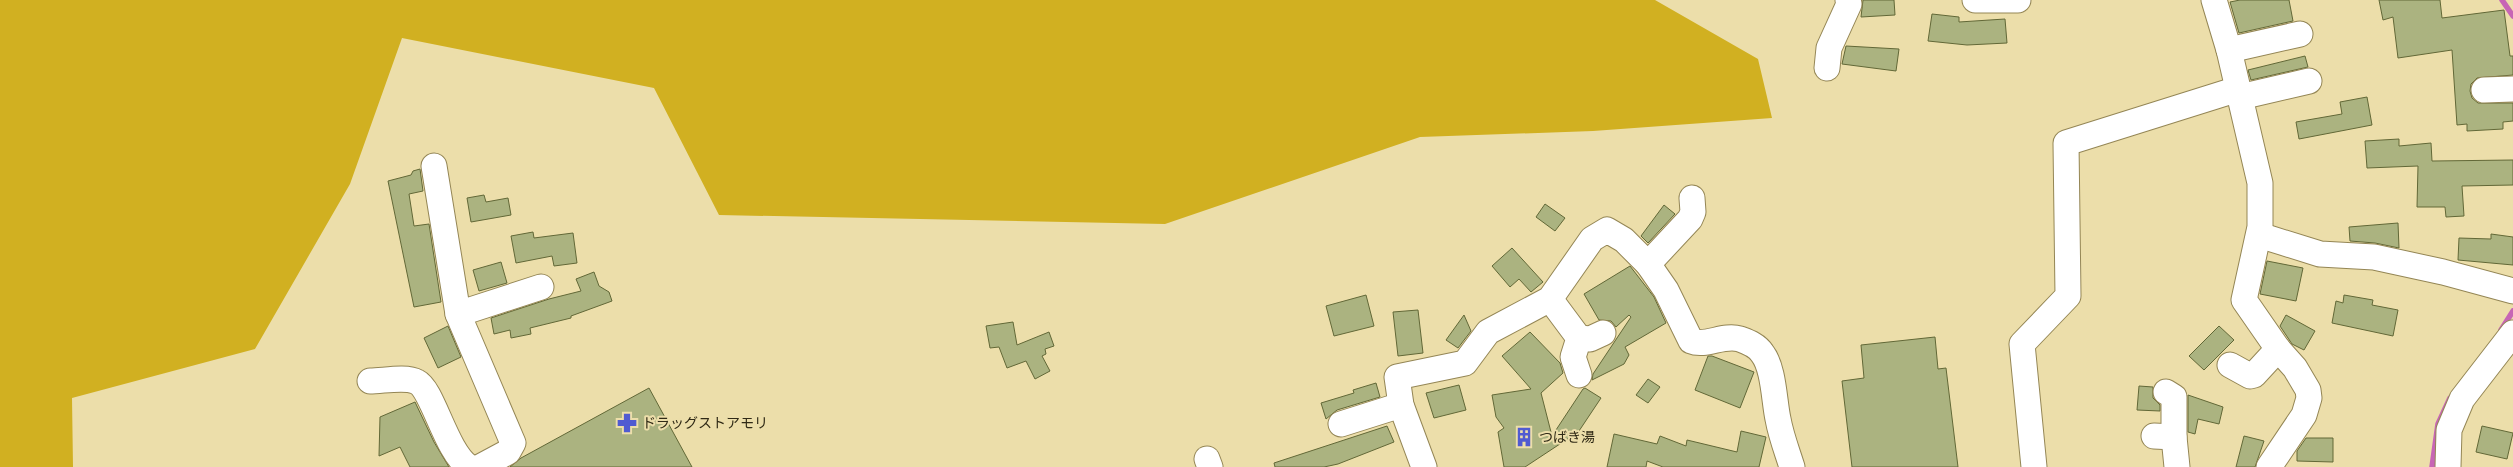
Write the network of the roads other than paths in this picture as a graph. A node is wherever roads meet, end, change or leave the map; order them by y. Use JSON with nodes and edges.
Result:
{"nodes":[{"id":1,"x":1848,"y":0,"type":"edge"},
{"id":2,"x":1975,"y":0,"type":"edge"},
{"id":3,"x":2018,"y":0,"type":"edge"},
{"id":4,"x":2214,"y":0,"type":"edge"},
{"id":5,"x":2300,"y":34,"type":"dead end"},
{"id":6,"x":2229,"y":50,"type":"junction"},
{"id":7,"x":1827,"y":68,"type":"dead end"},
{"id":8,"x":2309,"y":81,"type":"dead end"},
{"id":9,"x":2513,"y":89,"type":"edge"},
{"id":10,"x":2484,"y":90,"type":"dead end"},
{"id":11,"x":2239,"y":93,"type":"junction"},
{"id":12,"x":434,"y":166,"type":"dead end"},
{"id":13,"x":1692,"y":198,"type":"dead end"},
{"id":14,"x":2259,"y":235,"type":"junction"},
{"id":15,"x":1648,"y":264,"type":"junction"},
{"id":16,"x":541,"y":287,"type":"dead end"},
{"id":17,"x":2513,"y":290,"type":"edge"},
{"id":18,"x":1550,"y":299,"type":"junction"},
{"id":19,"x":458,"y":314,"type":"junction"},
{"id":20,"x":1604,"y":333,"type":"dead end"},
{"id":21,"x":2513,"y":333,"type":"edge"},
{"id":22,"x":1579,"y":338,"type":"junction"},
{"id":23,"x":2278,"y":349,"type":"junction"},
{"id":24,"x":2230,"y":365,"type":"dead end"},
{"id":25,"x":1579,"y":376,"type":"dead end"},
{"id":26,"x":370,"y":381,"type":"dead end"},
{"id":27,"x":2166,"y":392,"type":"dead end"},
{"id":28,"x":1401,"y":405,"type":"junction"},
{"id":29,"x":1341,"y":424,"type":"dead end"},
{"id":30,"x":469,"y":467,"type":"edge"},
{"id":31,"x":480,"y":467,"type":"edge"},
{"id":32,"x":1424,"y":467,"type":"edge"},
{"id":33,"x":1792,"y":467,"type":"edge"},
{"id":34,"x":2034,"y":467,"type":"edge"},
{"id":35,"x":2177,"y":467,"type":"edge"},
{"id":36,"x":2269,"y":467,"type":"edge"},
{"id":37,"x":2448,"y":467,"type":"edge"}],
"edges":[{"from":1,"to":7,"type":"street"},
{"from":2,"to":3,"type":"street"},
{"from":4,"to":6,"type":"street"},
{"from":5,"to":6,"type":"street"},
{"from":6,"to":11,"type":"street"},
{"from":8,"to":11,"type":"street"},
{"from":9,"to":10,"type":"street"},
{"from":11,"to":14,"type":"street"},
{"from":11,"to":34,"type":"street"},
{"from":12,"to":19,"type":"street"},
{"from":13,"to":15,"type":"street"},
{"from":14,"to":17,"type":"street"},
{"from":14,"to":23,"type":"street"},
{"from":15,"to":18,"type":"street"},
{"from":15,"to":33,"type":"street"},
{"from":16,"to":19,"type":"street"},
{"from":18,"to":22,"type":"street"},
{"from":18,"to":28,"type":"street"},
{"from":19,"to":31,"type":"street"},
{"from":20,"to":22,"type":"street"},
{"from":21,"to":37,"type":"street"},
{"from":22,"to":25,"type":"street"},
{"from":23,"to":24,"type":"street"},
{"from":23,"to":36,"type":"street"},
{"from":26,"to":30,"type":"street"},
{"from":27,"to":35,"type":"street"},
{"from":28,"to":29,"type":"street"},
{"from":28,"to":32,"type":"street"}]}
